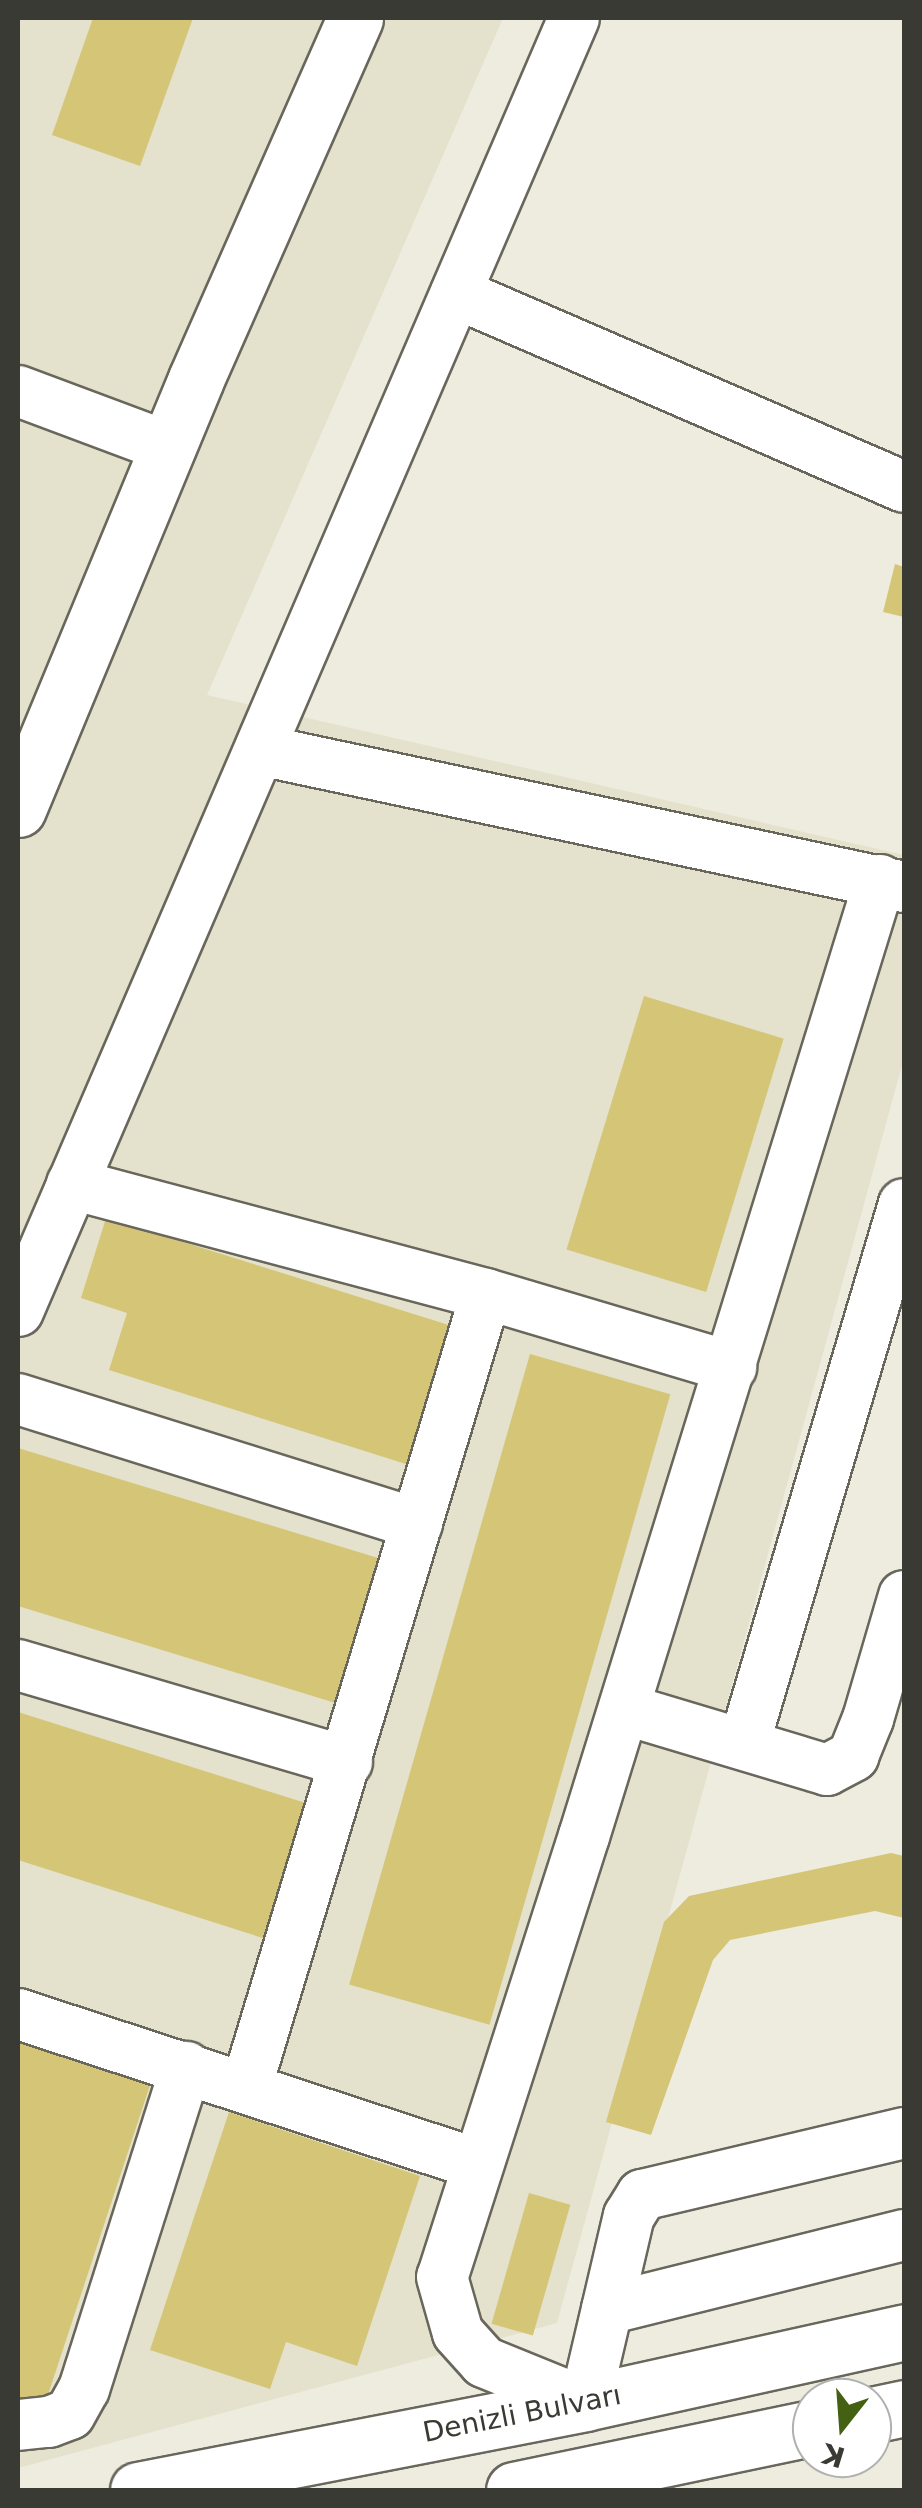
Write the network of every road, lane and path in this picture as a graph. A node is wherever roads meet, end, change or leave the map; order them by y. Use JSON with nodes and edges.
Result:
{"nodes":[{"id":1,"x":355,"y":18,"type":"edge"},
{"id":2,"x":574,"y":18,"type":"edge"},
{"id":3,"x":456,"y":293,"type":"junction"},
{"id":4,"x":18,"y":391,"type":"edge"},
{"id":5,"x":168,"y":447,"type":"junction"},
{"id":6,"x":904,"y":487,"type":"edge"},
{"id":7,"x":260,"y":750,"type":"junction"},
{"id":8,"x":18,"y":809,"type":"edge"},
{"id":9,"x":892,"y":884,"type":"edge"},
{"id":10,"x":72,"y":1184,"type":"junction"},
{"id":11,"x":904,"y":1204,"type":"edge"},
{"id":12,"x":486,"y":1294,"type":"junction"},
{"id":13,"x":18,"y":1310,"type":"edge"},
{"id":14,"x":731,"y":1367,"type":"junction"},
{"id":15,"x":18,"y":1399,"type":"edge"},
{"id":16,"x":417,"y":1524,"type":"junction"},
{"id":17,"x":904,"y":1596,"type":"edge"},
{"id":18,"x":18,"y":1664,"type":"edge"},
{"id":19,"x":624,"y":1709,"type":"junction"},
{"id":20,"x":744,"y":1744,"type":"junction"},
{"id":21,"x":347,"y":1762,"type":"junction"},
{"id":22,"x":18,"y":2014,"type":"edge"},
{"id":23,"x":186,"y":2067,"type":"junction"},
{"id":24,"x":247,"y":2086,"type":"junction"},
{"id":25,"x":904,"y":2133,"type":"edge"},
{"id":26,"x":476,"y":2164,"type":"junction"},
{"id":27,"x":904,"y":2235,"type":"edge"},
{"id":28,"x":607,"y":2309,"type":"junction"},
{"id":29,"x":904,"y":2332,"type":"edge"},
{"id":30,"x":585,"y":2402,"type":"junction"},
{"id":31,"x":18,"y":2425,"type":"edge"},
{"id":32,"x":792,"y":2432,"type":"edge"},
{"id":33,"x":138,"y":2490,"type":"edge"},
{"id":34,"x":514,"y":2490,"type":"edge"}],
"edges":[{"from":1,"to":5,"type":"main road"},
{"from":2,"to":3,"type":"street"},
{"from":3,"to":6,"type":"street"},
{"from":3,"to":7,"type":"street"},
{"from":4,"to":5,"type":"street"},
{"from":5,"to":8,"type":"main road"},
{"from":7,"to":9,"type":"street"},
{"from":7,"to":10,"type":"street"},
{"from":9,"to":14,"type":"street"},
{"from":10,"to":12,"type":"street"},
{"from":10,"to":13,"type":"street"},
{"from":11,"to":20,"type":"street"},
{"from":12,"to":14,"type":"street"},
{"from":12,"to":16,"type":"street"},
{"from":14,"to":19,"type":"street"},
{"from":15,"to":16,"type":"street"},
{"from":16,"to":21,"type":"street"},
{"from":17,"to":20,"type":"street"},
{"from":18,"to":21,"type":"street"},
{"from":19,"to":20,"type":"street"},
{"from":19,"to":26,"type":"street"},
{"from":21,"to":24,"type":"street"},
{"from":22,"to":23,"type":"street"},
{"from":23,"to":24,"type":"street"},
{"from":23,"to":31,"type":"street"},
{"from":24,"to":26,"type":"street"},
{"from":25,"to":28,"type":"street"},
{"from":26,"to":30,"type":"street"},
{"from":27,"to":28,"type":"street"},
{"from":28,"to":30,"type":"street"},
{"from":29,"to":30,"type":"main road","name":"Denizli Bulvarı"},
{"from":30,"to":33,"type":"main road","name":"Denizli Bulvarı"},
{"from":32,"to":34,"type":"main road"}]}
